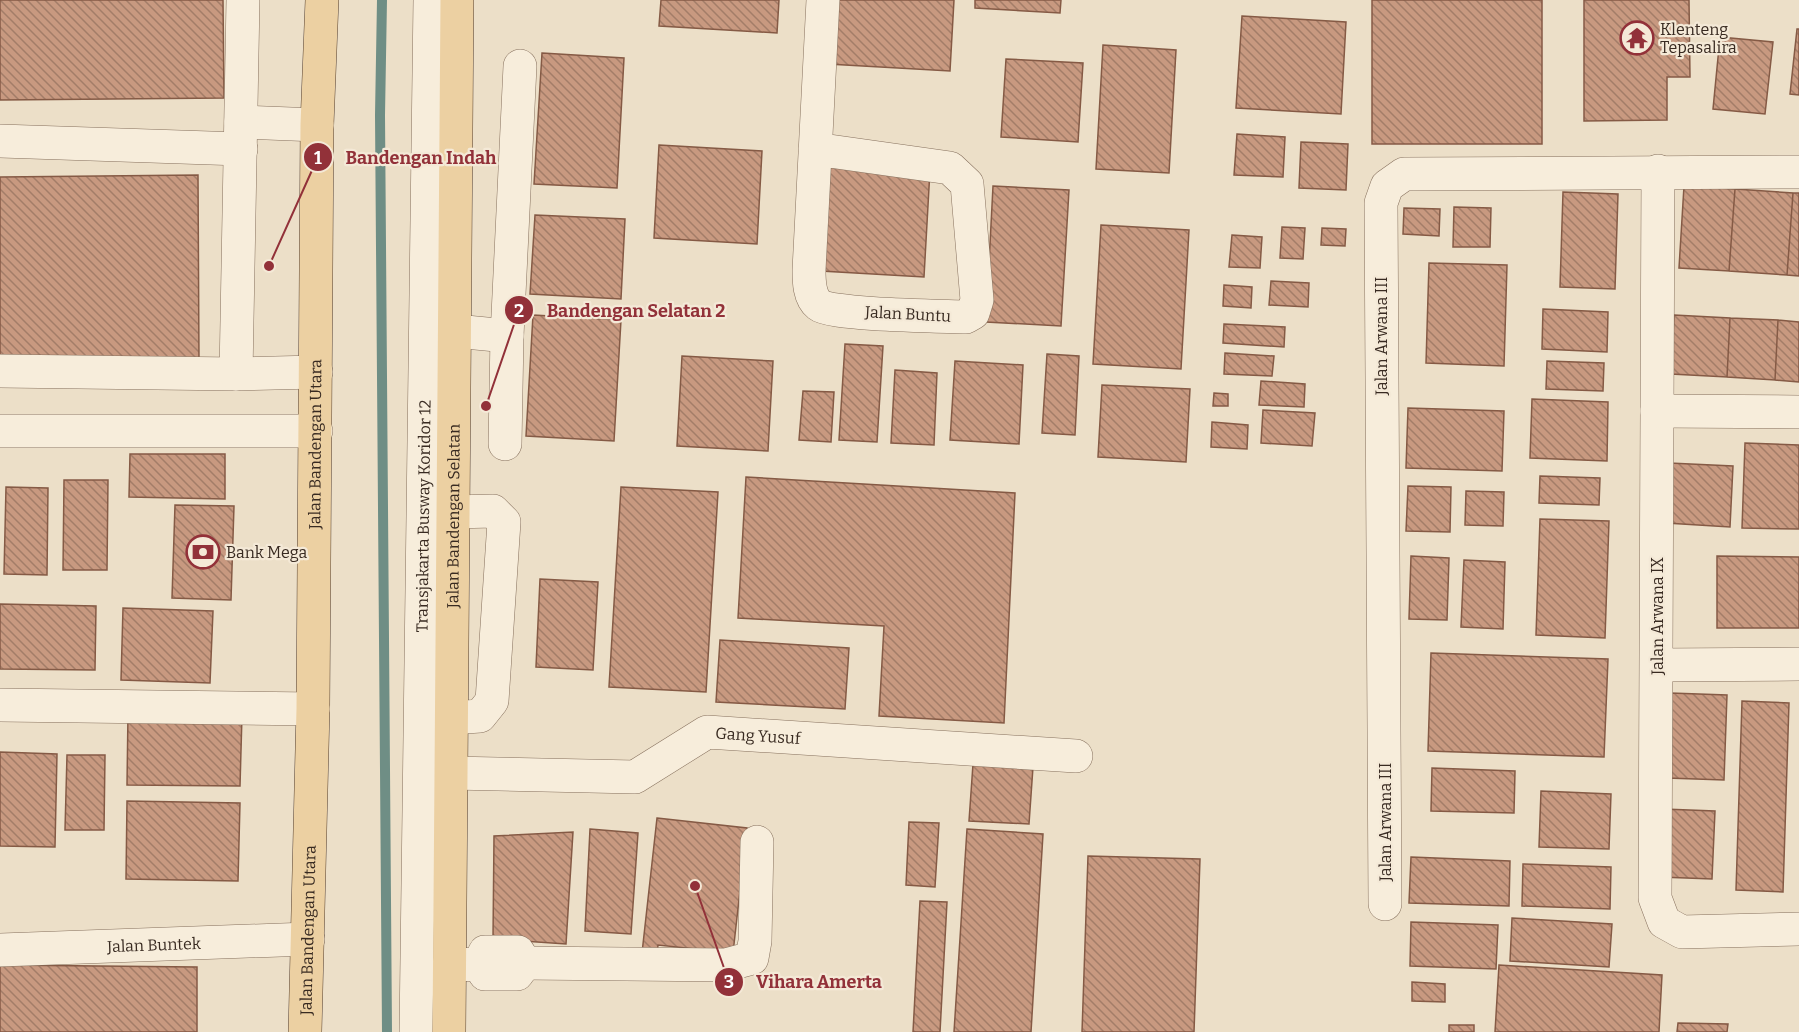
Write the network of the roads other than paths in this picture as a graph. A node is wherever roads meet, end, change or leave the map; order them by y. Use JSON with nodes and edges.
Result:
{"nodes":[{"id":1,"x":243,"y":0,"type":"edge"},
{"id":2,"x":322,"y":0,"type":"edge"},
{"id":3,"x":430,"y":0,"type":"edge"},
{"id":4,"x":457,"y":0,"type":"edge"},
{"id":5,"x":823,"y":0,"type":"edge"},
{"id":6,"x":520,"y":66,"type":"dead end"},
{"id":7,"x":317,"y":125,"type":"junction"},
{"id":8,"x":241,"y":136,"type":"junction"},
{"id":9,"x":0,"y":141,"type":"edge"},
{"id":10,"x":815,"y":149,"type":"junction"},
{"id":11,"x":1658,"y":171,"type":"junction"},
{"id":12,"x":1799,"y":172,"type":"edge"},
{"id":13,"x":455,"y":331,"type":"junction"},
{"id":14,"x":507,"y":336,"type":"junction"},
{"id":15,"x":0,"y":371,"type":"edge"},
{"id":16,"x":316,"y":372,"type":"junction"},
{"id":17,"x":236,"y":374,"type":"junction"},
{"id":18,"x":1658,"y":411,"type":"junction"},
{"id":19,"x":1799,"y":412,"type":"edge"},
{"id":20,"x":0,"y":431,"type":"edge"},
{"id":21,"x":316,"y":431,"type":"junction"},
{"id":22,"x":505,"y":444,"type":"dead end"},
{"id":23,"x":453,"y":512,"type":"junction"},
{"id":24,"x":1799,"y":664,"type":"edge"},
{"id":25,"x":1657,"y":665,"type":"junction"},
{"id":26,"x":0,"y":705,"type":"edge"},
{"id":27,"x":313,"y":709,"type":"junction"},
{"id":28,"x":451,"y":718,"type":"junction"},
{"id":29,"x":1076,"y":756,"type":"dead end"},
{"id":30,"x":451,"y":773,"type":"junction"},
{"id":31,"x":757,"y":842,"type":"dead end"},
{"id":32,"x":1385,"y":904,"type":"dead end"},
{"id":33,"x":1799,"y":929,"type":"edge"},
{"id":34,"x":308,"y":939,"type":"junction"},
{"id":35,"x":0,"y":950,"type":"edge"},
{"id":36,"x":464,"y":964,"type":"junction"},
{"id":37,"x":305,"y":1032,"type":"edge"},
{"id":38,"x":416,"y":1032,"type":"edge"},
{"id":39,"x":449,"y":1032,"type":"edge"}],
"edges":[{"from":1,"to":8,"type":"street"},
{"from":2,"to":7,"type":"main road","name":"Jalan Bandengan Utara"},
{"from":3,"to":38,"type":"street","name":"Transjakarta Busway Koridor 12"},
{"from":4,"to":13,"type":"main road","name":"Jalan Bandengan Selatan"},
{"from":5,"to":10,"type":"street","name":"Jalan Buntu"},
{"from":6,"to":14,"type":"street"},
{"from":7,"to":8,"type":"street"},
{"from":7,"to":16,"type":"main road","name":"Jalan Bandengan Utara"},
{"from":8,"to":9,"type":"street"},
{"from":8,"to":17,"type":"street"},
{"from":10,"to":10,"type":"street","name":"Jalan Buntu"},
{"from":11,"to":12,"type":"street","name":"Jalan Arwana III"},
{"from":11,"to":18,"type":"street","name":"Jalan Arwana IX"},
{"from":11,"to":32,"type":"street","name":"Jalan Arwana III"},
{"from":13,"to":14,"type":"street"},
{"from":13,"to":23,"type":"main road","name":"Jalan Bandengan Selatan"},
{"from":14,"to":22,"type":"street"},
{"from":15,"to":17,"type":"street"},
{"from":16,"to":17,"type":"street"},
{"from":16,"to":21,"type":"main road","name":"Jalan Bandengan Utara"},
{"from":18,"to":19,"type":"street"},
{"from":18,"to":25,"type":"street","name":"Jalan Arwana IX"},
{"from":20,"to":21,"type":"street"},
{"from":21,"to":27,"type":"main road","name":"Jalan Bandengan Utara"},
{"from":23,"to":28,"type":"main road","name":"Jalan Bandengan Selatan"},
{"from":23,"to":28,"type":"street"},
{"from":24,"to":25,"type":"street"},
{"from":25,"to":33,"type":"street","name":"Jalan Arwana IX"},
{"from":26,"to":27,"type":"street"},
{"from":27,"to":34,"type":"main road","name":"Jalan Bandengan Utara"},
{"from":28,"to":30,"type":"main road","name":"Jalan Bandengan Selatan"},
{"from":29,"to":30,"type":"street","name":"Gang Yusuf"},
{"from":30,"to":36,"type":"main road","name":"Jalan Bandengan Selatan"},
{"from":31,"to":36,"type":"street"},
{"from":34,"to":35,"type":"street","name":"Jalan Buntek"},
{"from":34,"to":37,"type":"main road","name":"Jalan Bandengan Utara"},
{"from":36,"to":39,"type":"main road","name":"Jalan Bandengan Selatan"}]}
